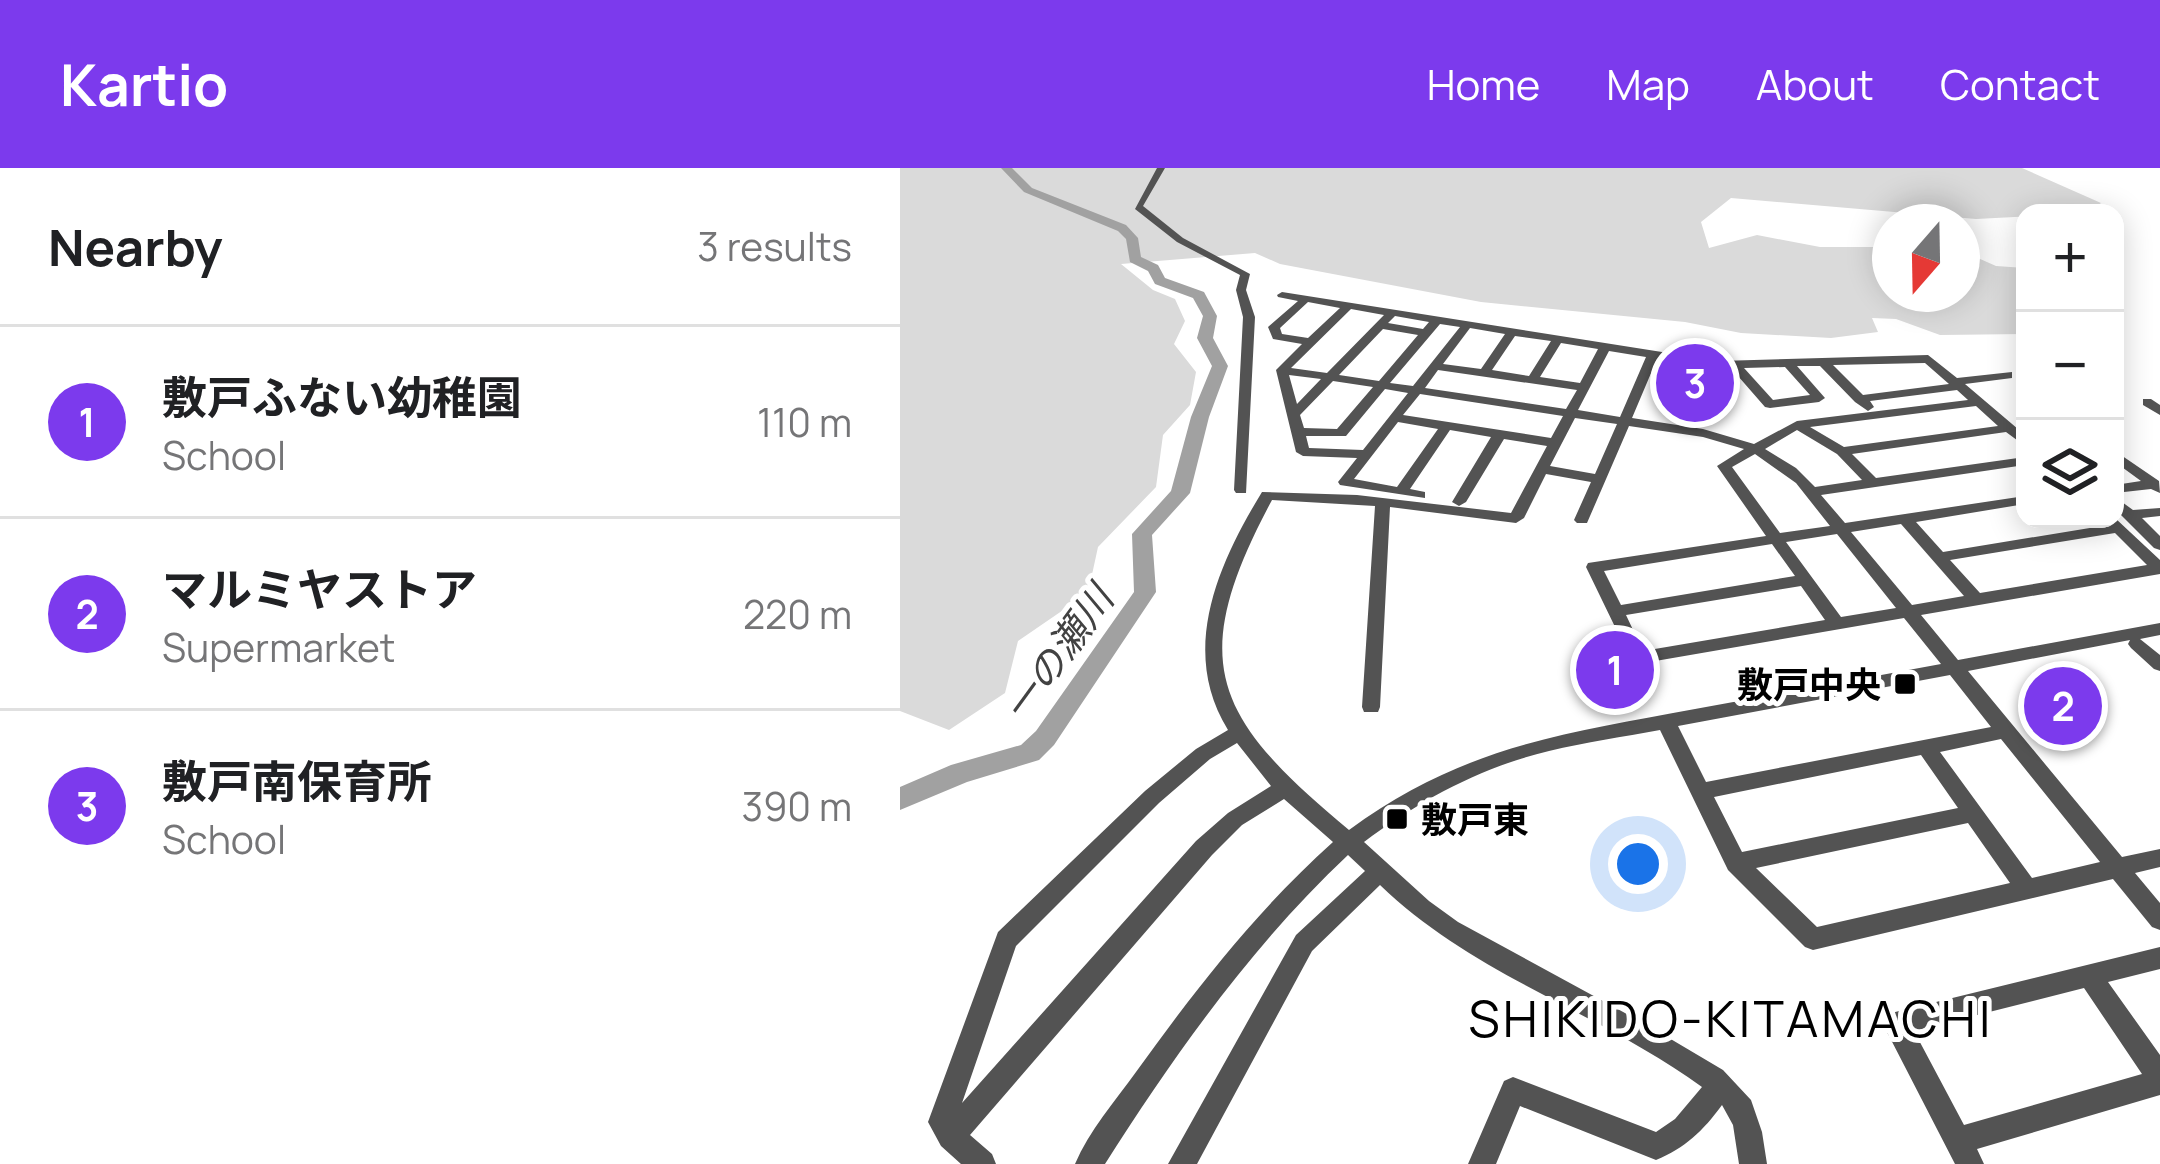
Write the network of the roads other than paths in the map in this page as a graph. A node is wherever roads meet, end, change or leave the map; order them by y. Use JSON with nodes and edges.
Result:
{"nodes":[{"id":1,"x":1161,"y":168,"type":"edge"},
{"id":2,"x":1282,"y":295,"type":"dead end"},
{"id":3,"x":1306,"y":299,"type":"junction"},
{"id":4,"x":1348,"y":306,"type":"junction"},
{"id":5,"x":1392,"y":313,"type":"junction"},
{"id":6,"x":1437,"y":320,"type":"junction"},
{"id":7,"x":1380,"y":325,"type":"junction"},
{"id":8,"x":1467,"y":325,"type":"junction"},
{"id":9,"x":1512,"y":332,"type":"junction"},
{"id":10,"x":1425,"y":333,"type":"junction"},
{"id":11,"x":1558,"y":339,"type":"junction"},
{"id":12,"x":1310,"y":342,"type":"junction"},
{"id":13,"x":1604,"y":347,"type":"junction"},
{"id":14,"x":1653,"y":355,"type":"junction"},
{"id":15,"x":1875,"y":360,"type":"junction"},
{"id":16,"x":1823,"y":362,"type":"junction"},
{"id":17,"x":1788,"y":363,"type":"junction"},
{"id":18,"x":1735,"y":365,"type":"junction"},
{"id":19,"x":1435,"y":366,"type":"junction"},
{"id":20,"x":1282,"y":370,"type":"junction"},
{"id":21,"x":1484,"y":373,"type":"junction"},
{"id":22,"x":2008,"y":375,"type":"dead end"},
{"id":23,"x":1328,"y":378,"type":"junction"},
{"id":24,"x":1532,"y":380,"type":"junction"},
{"id":25,"x":1957,"y":384,"type":"junction"},
{"id":26,"x":1380,"y":385,"type":"junction"},
{"id":27,"x":1584,"y":387,"type":"junction"},
{"id":28,"x":1416,"y":391,"type":"junction"},
{"id":29,"x":1907,"y":393,"type":"junction"},
{"id":30,"x":1859,"y":399,"type":"junction"},
{"id":31,"x":2146,"y":401,"type":"dead end"},
{"id":32,"x":1980,"y":402,"type":"junction"},
{"id":33,"x":2160,"y":411,"type":"edge"},
{"id":34,"x":1570,"y":413,"type":"junction"},
{"id":35,"x":1294,"y":414,"type":"junction"},
{"id":36,"x":1876,"y":415,"type":"junction"},
{"id":37,"x":1395,"y":418,"type":"junction"},
{"id":38,"x":1624,"y":421,"type":"junction"},
{"id":39,"x":1797,"y":424,"type":"junction"},
{"id":40,"x":2016,"y":425,"type":"edge"},
{"id":41,"x":1446,"y":426,"type":"junction"},
{"id":42,"x":2008,"y":427,"type":"junction"},
{"id":43,"x":1298,"y":432,"type":"junction"},
{"id":44,"x":1500,"y":434,"type":"junction"},
{"id":45,"x":2016,"y":434,"type":"edge"},
{"id":46,"x":1555,"y":442,"type":"junction"},
{"id":47,"x":1755,"y":448,"type":"junction"},
{"id":48,"x":1842,"y":451,"type":"junction"},
{"id":49,"x":1367,"y":454,"type":"junction"},
{"id":50,"x":2016,"y":462,"type":"edge"},
{"id":51,"x":2124,"y":462,"type":"edge"},
{"id":52,"x":1541,"y":469,"type":"junction"},
{"id":53,"x":1600,"y":479,"type":"junction"},
{"id":54,"x":1872,"y":483,"type":"junction"},
{"id":55,"x":2157,"y":486,"type":"edge"},
{"id":56,"x":2124,"y":488,"type":"edge"},
{"id":57,"x":1241,"y":490,"type":"dead end"},
{"id":58,"x":1812,"y":492,"type":"junction"},
{"id":59,"x":1392,"y":497,"type":"junction"},
{"id":60,"x":2016,"y":501,"type":"edge"},
{"id":61,"x":1460,"y":502,"type":"junction"},
{"id":62,"x":1519,"y":512,"type":"junction"},
{"id":63,"x":2160,"y":512,"type":"edge"},
{"id":64,"x":1905,"y":519,"type":"junction"},
{"id":65,"x":2124,"y":519,"type":"edge"},
{"id":66,"x":1582,"y":520,"type":"dead end"},
{"id":67,"x":2124,"y":522,"type":"edge"},
{"id":68,"x":2124,"y":525,"type":"edge"},
{"id":69,"x":2081,"y":528,"type":"edge"},
{"id":70,"x":1842,"y":529,"type":"junction"},
{"id":71,"x":1776,"y":539,"type":"junction"},
{"id":72,"x":2160,"y":545,"type":"edge"},
{"id":73,"x":1939,"y":557,"type":"junction"},
{"id":74,"x":2160,"y":569,"type":"edge"},
{"id":75,"x":1805,"y":580,"type":"junction"},
{"id":76,"x":1977,"y":600,"type":"junction"},
{"id":77,"x":1616,"y":611,"type":"junction"},
{"id":78,"x":1909,"y":612,"type":"junction"},
{"id":79,"x":1837,"y":624,"type":"junction"},
{"id":80,"x":2160,"y":629,"type":"edge"},
{"id":81,"x":2137,"y":644,"type":"dead end"},
{"id":82,"x":2160,"y":665,"type":"edge"},
{"id":83,"x":1954,"y":667,"type":"junction"},
{"id":84,"x":1371,"y":707,"type":"dead end"},
{"id":85,"x":1670,"y":728,"type":"dead end"},
{"id":86,"x":2006,"y":731,"type":"junction"},
{"id":87,"x":1237,"y":734,"type":"junction"},
{"id":88,"x":1926,"y":747,"type":"junction"},
{"id":89,"x":1283,"y":788,"type":"junction"},
{"id":90,"x":1702,"y":791,"type":"junction"},
{"id":91,"x":1970,"y":814,"type":"junction"},
{"id":92,"x":1347,"y":840,"type":"junction"},
{"id":93,"x":2160,"y":858,"type":"edge"},
{"id":94,"x":1736,"y":863,"type":"junction"},
{"id":95,"x":2117,"y":868,"type":"junction"},
{"id":96,"x":1379,"y":872,"type":"junction"},
{"id":97,"x":2027,"y":889,"type":"junction"},
{"id":98,"x":2160,"y":920,"type":"edge"},
{"id":99,"x":2160,"y":958,"type":"edge"},
{"id":100,"x":2089,"y":975,"type":"junction"},
{"id":101,"x":2160,"y":1080,"type":"edge"},
{"id":102,"x":1720,"y":1085,"type":"junction"},
{"id":103,"x":951,"y":1136,"type":"junction"},
{"id":104,"x":1964,"y":1152,"type":"edge"},
{"id":105,"x":982,"y":1164,"type":"edge"},
{"id":106,"x":1089,"y":1164,"type":"edge"},
{"id":107,"x":1183,"y":1164,"type":"edge"},
{"id":108,"x":1482,"y":1164,"type":"edge"},
{"id":109,"x":1753,"y":1164,"type":"edge"}],
"edges":[{"from":1,"to":57,"type":"street"},
{"from":2,"to":3,"type":"street"},
{"from":3,"to":4,"type":"street"},
{"from":3,"to":12,"type":"street"},
{"from":4,"to":5,"type":"street"},
{"from":4,"to":12,"type":"street"},
{"from":5,"to":6,"type":"street"},
{"from":5,"to":7,"type":"street"},
{"from":6,"to":8,"type":"street"},
{"from":6,"to":10,"type":"street"},
{"from":7,"to":10,"type":"street"},
{"from":7,"to":23,"type":"street"},
{"from":8,"to":9,"type":"street"},
{"from":8,"to":19,"type":"street"},
{"from":9,"to":11,"type":"street"},
{"from":9,"to":21,"type":"street"},
{"from":10,"to":26,"type":"street"},
{"from":11,"to":13,"type":"street"},
{"from":11,"to":24,"type":"street"},
{"from":12,"to":20,"type":"street"},
{"from":13,"to":14,"type":"street"},
{"from":13,"to":27,"type":"street"},
{"from":14,"to":18,"type":"street"},
{"from":14,"to":38,"type":"street"},
{"from":15,"to":16,"type":"street"},
{"from":15,"to":25,"type":"street"},
{"from":15,"to":29,"type":"street"},
{"from":16,"to":17,"type":"street"},
{"from":16,"to":30,"type":"street"},
{"from":17,"to":18,"type":"street"},
{"from":17,"to":18,"type":"street"},
{"from":19,"to":21,"type":"street"},
{"from":19,"to":28,"type":"street"},
{"from":20,"to":23,"type":"street"},
{"from":20,"to":35,"type":"street"},
{"from":21,"to":24,"type":"street"},
{"from":22,"to":25,"type":"street"},
{"from":23,"to":26,"type":"street"},
{"from":23,"to":35,"type":"street"},
{"from":24,"to":27,"type":"street"},
{"from":25,"to":29,"type":"street"},
{"from":25,"to":32,"type":"street"},
{"from":26,"to":28,"type":"street"},
{"from":26,"to":43,"type":"street"},
{"from":27,"to":34,"type":"street"},
{"from":28,"to":34,"type":"street"},
{"from":28,"to":37,"type":"street"},
{"from":29,"to":30,"type":"street"},
{"from":30,"to":36,"type":"street"},
{"from":31,"to":33,"type":"street"},
{"from":32,"to":36,"type":"street"},
{"from":32,"to":42,"type":"street"},
{"from":34,"to":38,"type":"street"},
{"from":34,"to":46,"type":"street"},
{"from":35,"to":43,"type":"street"},
{"from":36,"to":39,"type":"street"},
{"from":37,"to":41,"type":"street"},
{"from":37,"to":49,"type":"street"},
{"from":38,"to":47,"type":"street"},
{"from":38,"to":53,"type":"street"},
{"from":39,"to":47,"type":"street"},
{"from":39,"to":48,"type":"street"},
{"from":40,"to":42,"type":"street"},
{"from":41,"to":44,"type":"street"},
{"from":41,"to":59,"type":"street"},
{"from":42,"to":45,"type":"street"},
{"from":42,"to":48,"type":"street"},
{"from":43,"to":49,"type":"street"},
{"from":44,"to":46,"type":"street"},
{"from":44,"to":61,"type":"street"},
{"from":46,"to":52,"type":"street"},
{"from":47,"to":58,"type":"street"},
{"from":47,"to":71,"type":"street"},
{"from":48,"to":54,"type":"street"},
{"from":49,"to":59,"type":"street"},
{"from":50,"to":54,"type":"street"},
{"from":51,"to":55,"type":"street"},
{"from":52,"to":53,"type":"street"},
{"from":52,"to":62,"type":"street"},
{"from":53,"to":66,"type":"street"},
{"from":54,"to":58,"type":"street"},
{"from":55,"to":56,"type":"street"},
{"from":58,"to":70,"type":"street"},
{"from":59,"to":61,"type":"street"},
{"from":59,"to":62,"type":"street"},
{"from":59,"to":84,"type":"street"},
{"from":59,"to":87,"type":"street"},
{"from":60,"to":64,"type":"street"},
{"from":61,"to":62,"type":"street"},
{"from":63,"to":65,"type":"street"},
{"from":64,"to":70,"type":"street"},
{"from":64,"to":73,"type":"street"},
{"from":67,"to":72,"type":"street"},
{"from":68,"to":74,"type":"street"},
{"from":69,"to":73,"type":"street"},
{"from":70,"to":71,"type":"street"},
{"from":70,"to":78,"type":"street"},
{"from":71,"to":75,"type":"street"},
{"from":71,"to":77,"type":"street"},
{"from":73,"to":76,"type":"street"},
{"from":74,"to":76,"type":"street"},
{"from":75,"to":77,"type":"street"},
{"from":75,"to":79,"type":"street"},
{"from":76,"to":78,"type":"street"},
{"from":77,"to":79,"type":"street"},
{"from":78,"to":79,"type":"street"},
{"from":78,"to":83,"type":"street"},
{"from":80,"to":83,"type":"street"},
{"from":81,"to":82,"type":"street"},
{"from":83,"to":86,"type":"street"},
{"from":83,"to":92,"type":"street"},
{"from":85,"to":90,"type":"street"},
{"from":86,"to":88,"type":"street"},
{"from":86,"to":95,"type":"street"},
{"from":87,"to":89,"type":"street"},
{"from":87,"to":103,"type":"street"},
{"from":88,"to":90,"type":"street"},
{"from":88,"to":91,"type":"street"},
{"from":89,"to":92,"type":"street"},
{"from":89,"to":103,"type":"street"},
{"from":90,"to":94,"type":"street"},
{"from":91,"to":94,"type":"street"},
{"from":91,"to":97,"type":"street"},
{"from":92,"to":96,"type":"street"},
{"from":92,"to":106,"type":"street"},
{"from":93,"to":95,"type":"street"},
{"from":94,"to":97,"type":"street"},
{"from":95,"to":97,"type":"street"},
{"from":95,"to":98,"type":"street"},
{"from":96,"to":102,"type":"street"},
{"from":96,"to":107,"type":"street"},
{"from":99,"to":100,"type":"street"},
{"from":100,"to":101,"type":"street"},
{"from":100,"to":104,"type":"street"},
{"from":101,"to":104,"type":"street"},
{"from":102,"to":108,"type":"street"},
{"from":102,"to":109,"type":"street"},
{"from":103,"to":105,"type":"street"}]}
